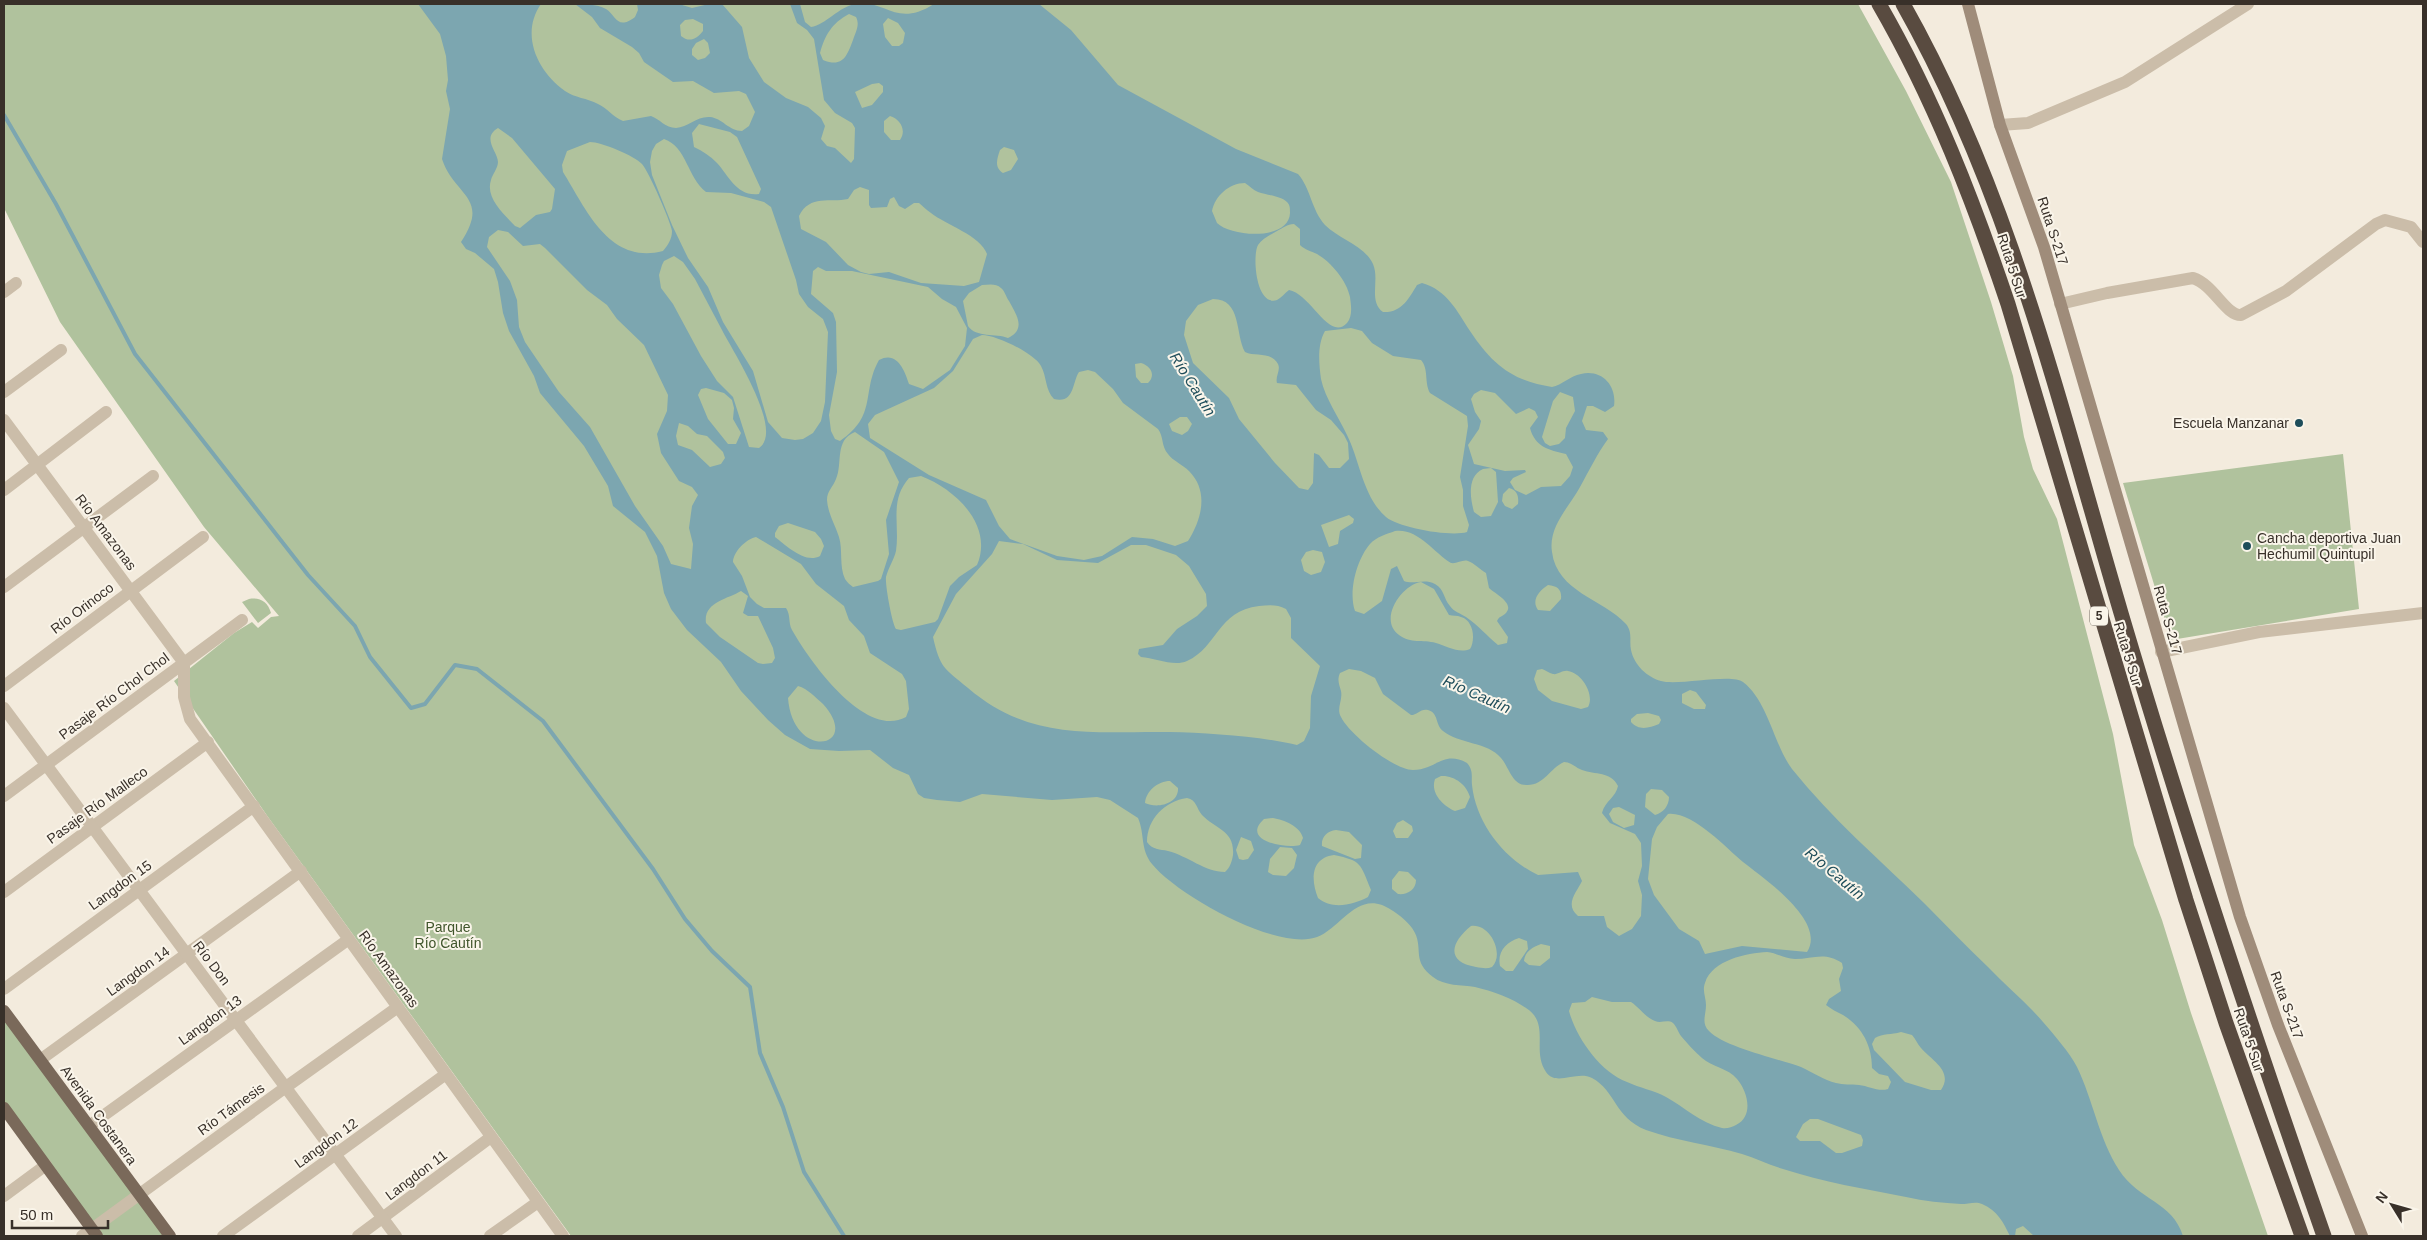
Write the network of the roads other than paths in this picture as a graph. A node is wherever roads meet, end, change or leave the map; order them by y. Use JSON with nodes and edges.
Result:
{"nodes":[{"id":1,"x":1879,"y":4,"type":"edge"},
{"id":2,"x":1903,"y":4,"type":"edge"},
{"id":3,"x":1968,"y":4,"type":"edge"},
{"id":4,"x":2248,"y":4,"type":"edge"},
{"id":5,"x":2000,"y":125,"type":"junction"},
{"id":6,"x":2423,"y":242,"type":"edge"},
{"id":7,"x":16,"y":284,"type":"dead end"},
{"id":8,"x":4,"y":292,"type":"edge"},
{"id":9,"x":2060,"y":304,"type":"junction"},
{"id":10,"x":61,"y":350,"type":"dead end"},
{"id":11,"x":4,"y":392,"type":"edge"},
{"id":12,"x":106,"y":412,"type":"dead end"},
{"id":13,"x":4,"y":420,"type":"edge"},
{"id":14,"x":37,"y":464,"type":"junction"},
{"id":15,"x":153,"y":476,"type":"dead end"},
{"id":16,"x":4,"y":490,"type":"edge"},
{"id":17,"x":84,"y":528,"type":"junction"},
{"id":18,"x":203,"y":537,"type":"dead end"},
{"id":19,"x":4,"y":587,"type":"edge"},
{"id":20,"x":131,"y":591,"type":"junction"},
{"id":21,"x":2423,"y":613,"type":"edge"},
{"id":22,"x":242,"y":620,"type":"dead end"},
{"id":23,"x":2161,"y":652,"type":"junction"},
{"id":24,"x":184,"y":663,"type":"junction"},
{"id":25,"x":4,"y":686,"type":"edge"},
{"id":26,"x":4,"y":708,"type":"edge"},
{"id":27,"x":208,"y":742,"type":"junction"},
{"id":28,"x":46,"y":765,"type":"junction"},
{"id":29,"x":4,"y":796,"type":"edge"},
{"id":30,"x":254,"y":806,"type":"junction"},
{"id":31,"x":92,"y":827,"type":"junction"},
{"id":32,"x":302,"y":871,"type":"junction"},
{"id":33,"x":139,"y":890,"type":"junction"},
{"id":34,"x":4,"y":892,"type":"edge"},
{"id":35,"x":349,"y":938,"type":"junction"},
{"id":36,"x":187,"y":954,"type":"junction"},
{"id":37,"x":4,"y":988,"type":"edge"},
{"id":38,"x":398,"y":1007,"type":"junction"},
{"id":39,"x":4,"y":1011,"type":"edge"},
{"id":40,"x":236,"y":1020,"type":"junction"},
{"id":41,"x":40,"y":1060,"type":"junction"},
{"id":42,"x":446,"y":1074,"type":"junction"},
{"id":43,"x":286,"y":1087,"type":"junction"},
{"id":44,"x":4,"y":1108,"type":"edge"},
{"id":45,"x":89,"y":1126,"type":"junction"},
{"id":46,"x":492,"y":1137,"type":"junction"},
{"id":47,"x":336,"y":1154,"type":"junction"},
{"id":48,"x":46,"y":1165,"type":"junction"},
{"id":49,"x":139,"y":1194,"type":"junction"},
{"id":50,"x":4,"y":1196,"type":"edge"},
{"id":51,"x":538,"y":1202,"type":"junction"},
{"id":52,"x":383,"y":1218,"type":"junction"},
{"id":53,"x":91,"y":1234,"type":"edge"},
{"id":54,"x":170,"y":1236,"type":"edge"},
{"id":55,"x":223,"y":1236,"type":"edge"},
{"id":56,"x":358,"y":1236,"type":"edge"},
{"id":57,"x":396,"y":1236,"type":"edge"},
{"id":58,"x":490,"y":1236,"type":"edge"},
{"id":59,"x":563,"y":1236,"type":"edge"},
{"id":60,"x":2302,"y":1236,"type":"edge"},
{"id":61,"x":2324,"y":1236,"type":"edge"},
{"id":62,"x":2362,"y":1236,"type":"edge"}],
"edges":[{"from":1,"to":60,"type":"highway","name":"Ruta 5 Sur","number":"5"},
{"from":2,"to":61,"type":"highway","name":"Ruta 5 Sur","number":"5"},
{"from":3,"to":5,"type":"main road","name":"Ruta S-217"},
{"from":4,"to":5,"type":"street"},
{"from":5,"to":9,"type":"main road","name":"Ruta S-217"},
{"from":6,"to":9,"type":"street"},
{"from":7,"to":8,"type":"street"},
{"from":9,"to":23,"type":"main road","name":"Ruta S-217"},
{"from":10,"to":11,"type":"street"},
{"from":12,"to":14,"type":"street"},
{"from":13,"to":14,"type":"street","name":"Río Amazonas"},
{"from":14,"to":16,"type":"street"},
{"from":14,"to":17,"type":"street","name":"Río Amazonas"},
{"from":15,"to":17,"type":"street"},
{"from":17,"to":19,"type":"street"},
{"from":17,"to":20,"type":"street","name":"Río Amazonas"},
{"from":18,"to":20,"type":"street","name":"Río Orinoco"},
{"from":20,"to":24,"type":"street","name":"Río Amazonas"},
{"from":20,"to":25,"type":"street","name":"Río Orinoco"},
{"from":21,"to":23,"type":"street"},
{"from":22,"to":24,"type":"street","name":"Pasaje Río Chol Chol"},
{"from":23,"to":62,"type":"main road","name":"Ruta S-217"},
{"from":24,"to":27,"type":"street","name":"Río Amazonas"},
{"from":24,"to":28,"type":"street","name":"Pasaje Río Chol Chol"},
{"from":26,"to":28,"type":"street","name":"Río Don"},
{"from":27,"to":30,"type":"street","name":"Río Amazonas"},
{"from":27,"to":31,"type":"street","name":"Pasaje Río Malleco"},
{"from":28,"to":29,"type":"street","name":"Pasaje Río Chol Chol"},
{"from":28,"to":31,"type":"street","name":"Río Don"},
{"from":30,"to":32,"type":"street","name":"Río Amazonas"},
{"from":30,"to":33,"type":"street","name":"Langdon 15"},
{"from":31,"to":33,"type":"street","name":"Río Don"},
{"from":31,"to":34,"type":"street","name":"Pasaje Río Malleco"},
{"from":32,"to":35,"type":"street","name":"Río Amazonas"},
{"from":32,"to":36,"type":"street","name":"Langdon 14"},
{"from":33,"to":36,"type":"street","name":"Río Don"},
{"from":33,"to":37,"type":"street","name":"Langdon 15"},
{"from":35,"to":38,"type":"street","name":"Río Amazonas"},
{"from":35,"to":40,"type":"street","name":"Langdon 13"},
{"from":36,"to":40,"type":"street","name":"Río Don"},
{"from":36,"to":41,"type":"street","name":"Langdon 14"},
{"from":38,"to":42,"type":"street","name":"Río Amazonas"},
{"from":38,"to":43,"type":"street","name":"Río Támesis"},
{"from":39,"to":41,"type":"main road","name":"Avenida Costanera"},
{"from":40,"to":43,"type":"street","name":"Río Don"},
{"from":40,"to":45,"type":"street","name":"Langdon 13"},
{"from":41,"to":45,"type":"main road","name":"Avenida Costanera"},
{"from":42,"to":46,"type":"street","name":"Río Amazonas"},
{"from":42,"to":47,"type":"street","name":"Langdon 12"},
{"from":43,"to":47,"type":"street","name":"Río Don"},
{"from":43,"to":49,"type":"street","name":"Río Támesis"},
{"from":44,"to":48,"type":"main road"},
{"from":45,"to":49,"type":"main road","name":"Avenida Costanera"},
{"from":46,"to":51,"type":"street","name":"Río Amazonas"},
{"from":46,"to":52,"type":"street","name":"Langdon 11"},
{"from":47,"to":52,"type":"street","name":"Río Don"},
{"from":47,"to":55,"type":"street","name":"Langdon 12"},
{"from":48,"to":50,"type":"street"},
{"from":48,"to":53,"type":"main road"},
{"from":49,"to":53,"type":"street","name":"Río Támesis"},
{"from":49,"to":54,"type":"main road","name":"Avenida Costanera"},
{"from":51,"to":58,"type":"street"},
{"from":51,"to":59,"type":"street","name":"Río Amazonas"},
{"from":52,"to":56,"type":"street","name":"Langdon 11"},
{"from":52,"to":57,"type":"street","name":"Río Don"}]}
